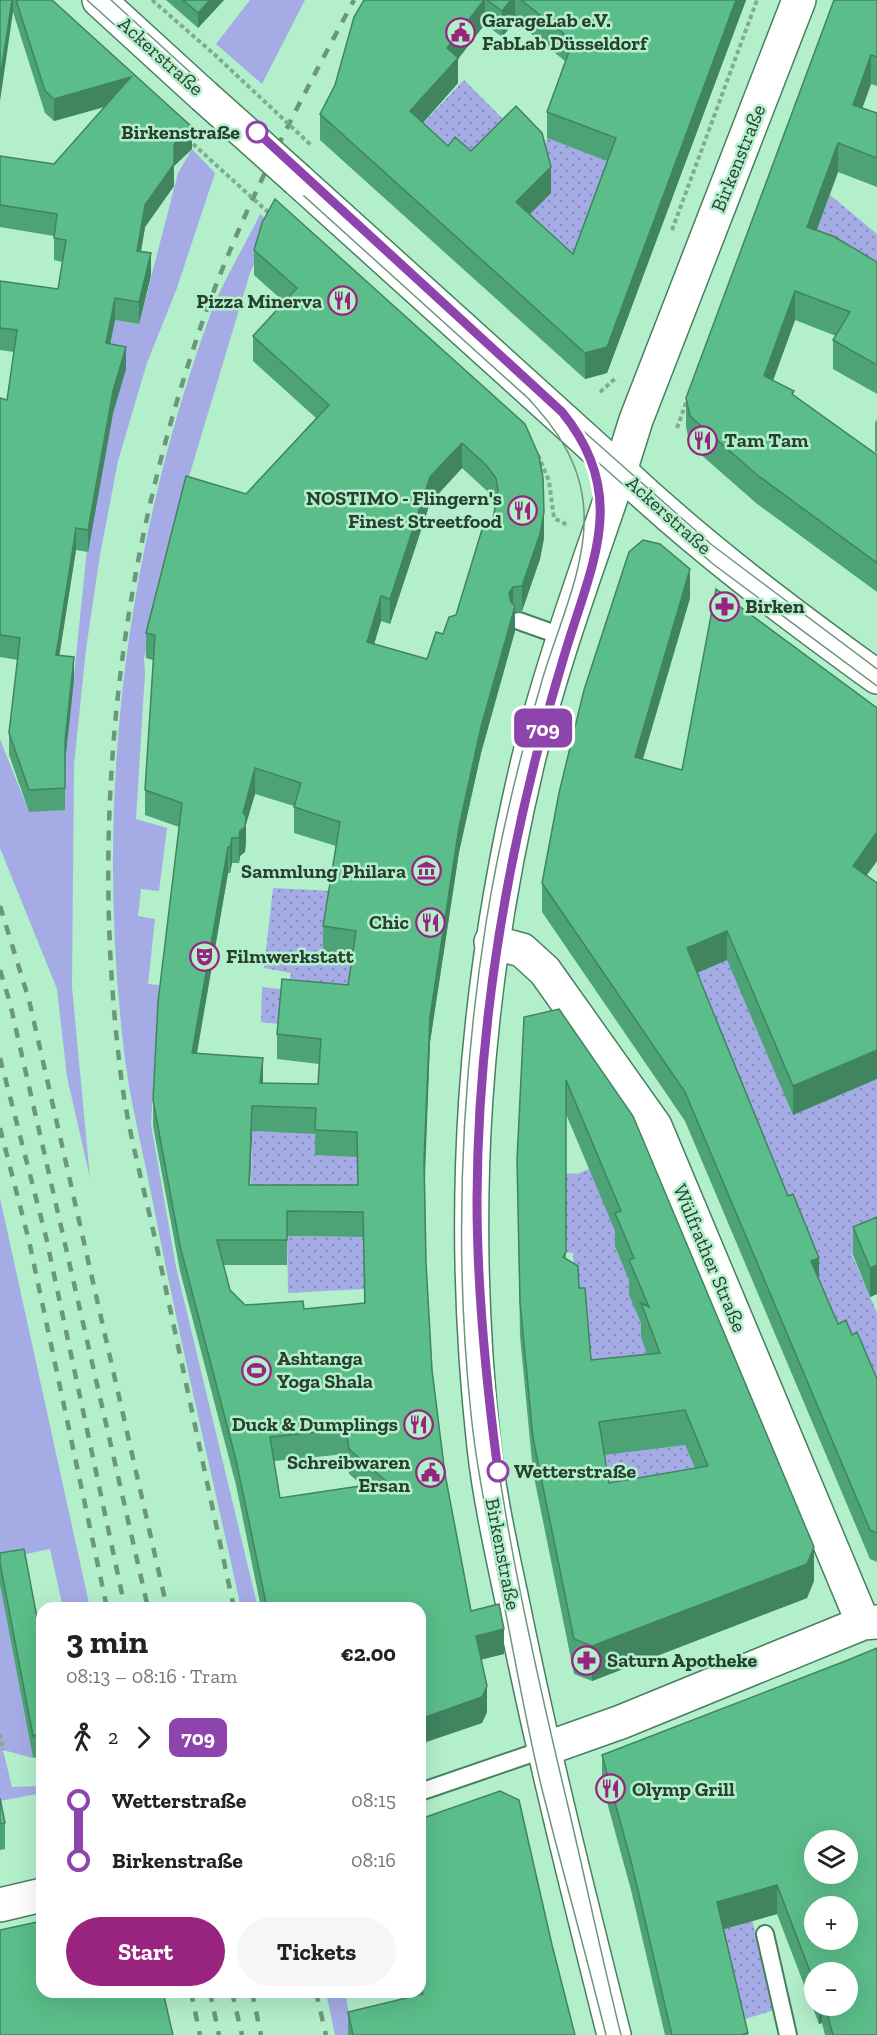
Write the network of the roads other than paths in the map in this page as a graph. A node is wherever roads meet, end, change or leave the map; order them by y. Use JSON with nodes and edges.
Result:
{"nodes":[{"id":1,"x":99,"y":0,"type":"edge"},
{"id":2,"x":800,"y":0,"type":"edge"},
{"id":3,"x":620,"y":471,"type":"junction"},
{"id":4,"x":519,"y":621,"type":"dead end"},
{"id":5,"x":564,"y":637,"type":"junction"},
{"id":6,"x":877,"y":676,"type":"edge"},
{"id":7,"x":491,"y":942,"type":"junction"},
{"id":8,"x":870,"y":1623,"type":"edge"},
{"id":9,"x":545,"y":1749,"type":"junction"},
{"id":10,"x":426,"y":1790,"type":"edge"},
{"id":11,"x":36,"y":1896,"type":"edge"},
{"id":12,"x":0,"y":1905,"type":"edge"},
{"id":13,"x":765,"y":1934,"type":"dead end"},
{"id":14,"x":614,"y":2035,"type":"edge"},
{"id":15,"x":788,"y":2035,"type":"edge"}],
"edges":[{"from":1,"to":3,"type":"street","name":"Ackerstraße","bridge":true},
{"from":2,"to":3,"type":"street","name":"Birkenstraße"},
{"from":3,"to":5,"type":"street","name":"Birkenstraße"},
{"from":3,"to":6,"type":"street","name":"Ackerstraße"},
{"from":4,"to":5,"type":"lane"},
{"from":5,"to":7,"type":"street","name":"Birkenstraße"},
{"from":7,"to":8,"type":"street","name":"Wülfrather Straße"},
{"from":7,"to":9,"type":"street","name":"Birkenstraße"},
{"from":8,"to":9,"type":"street"},
{"from":9,"to":10,"type":"lane"},
{"from":9,"to":14,"type":"street","name":"Birkenstraße"},
{"from":11,"to":12,"type":"street"},
{"from":13,"to":15,"type":"lane"}]}
